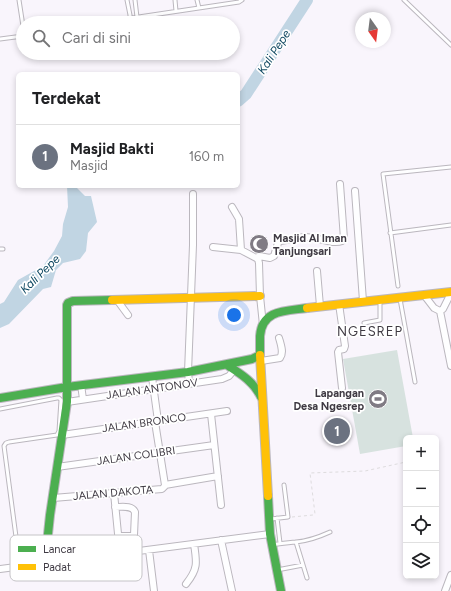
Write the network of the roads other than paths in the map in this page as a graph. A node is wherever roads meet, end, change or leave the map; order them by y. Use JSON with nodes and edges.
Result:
{"nodes":[{"id":1,"x":19,"y":0,"type":"edge"},
{"id":2,"x":127,"y":0,"type":"edge"},
{"id":3,"x":135,"y":0,"type":"edge"},
{"id":4,"x":175,"y":0,"type":"edge"},
{"id":5,"x":197,"y":0,"type":"edge"},
{"id":6,"x":242,"y":0,"type":"edge"},
{"id":7,"x":404,"y":0,"type":"edge"},
{"id":8,"x":199,"y":8,"type":"junction"},
{"id":9,"x":176,"y":11,"type":"junction"},
{"id":10,"x":21,"y":16,"type":"edge"},
{"id":11,"x":130,"y":16,"type":"edge"},
{"id":12,"x":137,"y":16,"type":"edge"},
{"id":13,"x":144,"y":16,"type":"edge"},
{"id":14,"x":16,"y":37,"type":"edge"},
{"id":15,"x":0,"y":39,"type":"edge"},
{"id":16,"x":451,"y":45,"type":"edge"},
{"id":17,"x":451,"y":167,"type":"edge"},
{"id":18,"x":340,"y":184,"type":"dead end"},
{"id":19,"x":355,"y":191,"type":"dead end"},
{"id":20,"x":193,"y":194,"type":"dead end"},
{"id":21,"x":232,"y":207,"type":"dead end"},
{"id":22,"x":451,"y":225,"type":"edge"},
{"id":23,"x":390,"y":233,"type":"junction"},
{"id":24,"x":213,"y":247,"type":"dead end"},
{"id":25,"x":241,"y":250,"type":"junction"},
{"id":26,"x":257,"y":258,"type":"junction"},
{"id":27,"x":317,"y":271,"type":"dead end"},
{"id":28,"x":398,"y":286,"type":"dead end"},
{"id":29,"x":451,"y":292,"type":"edge"},
{"id":30,"x":424,"y":295,"type":"junction"},
{"id":31,"x":260,"y":296,"type":"junction"},
{"id":32,"x":400,"y":297,"type":"junction"},
{"id":33,"x":191,"y":298,"type":"junction"},
{"id":34,"x":380,"y":299,"type":"junction"},
{"id":35,"x":117,"y":300,"type":"junction"},
{"id":36,"x":363,"y":302,"type":"junction"},
{"id":37,"x":339,"y":304,"type":"junction"},
{"id":38,"x":320,"y":306,"type":"junction"},
{"id":39,"x":440,"y":311,"type":"junction"},
{"id":40,"x":128,"y":315,"type":"dead end"},
{"id":41,"x":364,"y":323,"type":"dead end"},
{"id":42,"x":262,"y":325,"type":"junction"},
{"id":43,"x":279,"y":338,"type":"dead end"},
{"id":44,"x":261,"y":358,"type":"junction"},
{"id":45,"x":227,"y":365,"type":"junction"},
{"id":46,"x":451,"y":366,"type":"edge"},
{"id":47,"x":234,"y":370,"type":"junction"},
{"id":48,"x":188,"y":372,"type":"junction"},
{"id":49,"x":152,"y":377,"type":"junction"},
{"id":50,"x":415,"y":382,"type":"dead end"},
{"id":51,"x":189,"y":384,"type":"junction"},
{"id":52,"x":81,"y":386,"type":"junction"},
{"id":53,"x":67,"y":387,"type":"junction"},
{"id":54,"x":342,"y":388,"type":"dead end"},
{"id":55,"x":154,"y":389,"type":"junction"},
{"id":56,"x":36,"y":392,"type":"junction"},
{"id":57,"x":0,"y":398,"type":"edge"},
{"id":58,"x":82,"y":399,"type":"junction"},
{"id":59,"x":38,"y":401,"type":"junction"},
{"id":60,"x":67,"y":402,"type":"junction"},
{"id":61,"x":264,"y":406,"type":"junction"},
{"id":62,"x":0,"y":409,"type":"edge"},
{"id":63,"x":227,"y":411,"type":"dead end"},
{"id":64,"x":211,"y":414,"type":"junction"},
{"id":65,"x":157,"y":422,"type":"junction"},
{"id":66,"x":62,"y":436,"type":"junction"},
{"id":67,"x":214,"y":445,"type":"junction"},
{"id":68,"x":161,"y":453,"type":"junction"},
{"id":69,"x":57,"y":467,"type":"junction"},
{"id":70,"x":218,"y":476,"type":"junction"},
{"id":71,"x":165,"y":485,"type":"junction"},
{"id":72,"x":284,"y":485,"type":"dead end"},
{"id":73,"x":114,"y":493,"type":"junction"},
{"id":74,"x":52,"y":498,"type":"junction"},
{"id":75,"x":221,"y":505,"type":"dead end"},
{"id":76,"x":115,"y":507,"type":"junction"},
{"id":77,"x":273,"y":518,"type":"junction"},
{"id":78,"x":330,"y":532,"type":"dead end"},
{"id":79,"x":270,"y":534,"type":"junction"},
{"id":80,"x":15,"y":535,"type":"edge"},
{"id":81,"x":48,"y":535,"type":"edge"},
{"id":82,"x":118,"y":535,"type":"edge"},
{"id":83,"x":134,"y":535,"type":"edge"},
{"id":84,"x":221,"y":540,"type":"junction"},
{"id":85,"x":296,"y":542,"type":"junction"},
{"id":86,"x":194,"y":544,"type":"junction"},
{"id":87,"x":276,"y":544,"type":"junction"},
{"id":88,"x":149,"y":550,"type":"junction"},
{"id":89,"x":142,"y":551,"type":"edge"},
{"id":90,"x":303,"y":565,"type":"junction"},
{"id":91,"x":10,"y":568,"type":"edge"},
{"id":92,"x":0,"y":570,"type":"edge"},
{"id":93,"x":277,"y":570,"type":"junction"},
{"id":94,"x":451,"y":575,"type":"edge"},
{"id":95,"x":307,"y":578,"type":"dead end"},
{"id":96,"x":186,"y":584,"type":"dead end"},
{"id":97,"x":154,"y":591,"type":"edge"},
{"id":98,"x":232,"y":591,"type":"edge"},
{"id":99,"x":281,"y":591,"type":"edge"},
{"id":100,"x":445,"y":591,"type":"edge"}],
"edges":[{"from":1,"to":10,"type":"lane"},
{"from":2,"to":11,"type":"lane"},
{"from":3,"to":12,"type":"lane"},
{"from":4,"to":9,"type":"lane"},
{"from":5,"to":8,"type":"lane"},
{"from":6,"to":8,"type":"lane"},
{"from":7,"to":16,"type":"lane"},
{"from":8,"to":9,"type":"lane"},
{"from":9,"to":13,"type":"lane"},
{"from":14,"to":15,"type":"lane"},
{"from":17,"to":23,"type":"lane"},
{"from":18,"to":26,"type":"street"},
{"from":19,"to":36,"type":"street"},
{"from":20,"to":33,"type":"street"},
{"from":21,"to":25,"type":"street"},
{"from":22,"to":23,"type":"lane"},
{"from":23,"to":28,"type":"lane"},
{"from":24,"to":25,"type":"street"},
{"from":25,"to":26,"type":"street"},
{"from":26,"to":31,"type":"street"},
{"from":27,"to":38,"type":"street"},
{"from":29,"to":30,"type":"main road"},
{"from":29,"to":39,"type":"street"},
{"from":30,"to":32,"type":"main road"},
{"from":30,"to":39,"type":"street"},
{"from":31,"to":33,"type":"main road"},
{"from":31,"to":42,"type":"street"},
{"from":32,"to":34,"type":"main road"},
{"from":32,"to":50,"type":"lane"},
{"from":33,"to":35,"type":"main road"},
{"from":33,"to":48,"type":"street"},
{"from":34,"to":36,"type":"main road"},
{"from":34,"to":41,"type":"lane"},
{"from":35,"to":40,"type":"street"},
{"from":35,"to":53,"type":"main road"},
{"from":36,"to":37,"type":"main road"},
{"from":37,"to":38,"type":"main road"},
{"from":37,"to":54,"type":"street"},
{"from":38,"to":42,"type":"main road"},
{"from":39,"to":46,"type":"street"},
{"from":42,"to":44,"type":"main road"},
{"from":43,"to":44,"type":"street"},
{"from":44,"to":45,"type":"main road"},
{"from":44,"to":61,"type":"main road"},
{"from":45,"to":47,"type":"main road"},
{"from":45,"to":48,"type":"main road"},
{"from":47,"to":51,"type":"street","name":"JALAN ANTONOV"},
{"from":47,"to":61,"type":"main road"},
{"from":48,"to":49,"type":"main road"},
{"from":48,"to":51,"type":"street"},
{"from":49,"to":52,"type":"main road"},
{"from":49,"to":55,"type":"street"},
{"from":51,"to":55,"type":"street","name":"JALAN ANTONOV"},
{"from":52,"to":53,"type":"main road"},
{"from":52,"to":58,"type":"street"},
{"from":53,"to":56,"type":"main road"},
{"from":53,"to":60,"type":"main road"},
{"from":55,"to":58,"type":"street","name":"JALAN ANTONOV"},
{"from":55,"to":65,"type":"street"},
{"from":56,"to":57,"type":"main road"},
{"from":56,"to":59,"type":"lane"},
{"from":58,"to":60,"type":"street","name":"JALAN ANTONOV"},
{"from":59,"to":62,"type":"lane"},
{"from":59,"to":80,"type":"lane"},
{"from":60,"to":66,"type":"main road"},
{"from":61,"to":77,"type":"main road"},
{"from":63,"to":64,"type":"street","name":"JALAN BRONCO"},
{"from":64,"to":65,"type":"street","name":"JALAN BRONCO"},
{"from":64,"to":67,"type":"street"},
{"from":65,"to":66,"type":"street","name":"JALAN BRONCO"},
{"from":65,"to":68,"type":"street"},
{"from":66,"to":69,"type":"main road"},
{"from":67,"to":68,"type":"street","name":"JALAN COLIBRI"},
{"from":67,"to":70,"type":"street"},
{"from":68,"to":69,"type":"street","name":"JALAN COLIBRI"},
{"from":68,"to":71,"type":"street"},
{"from":69,"to":74,"type":"main road"},
{"from":70,"to":71,"type":"street","name":"JALAN DAKOTA"},
{"from":70,"to":75,"type":"street"},
{"from":71,"to":73,"type":"street","name":"JALAN DAKOTA"},
{"from":72,"to":77,"type":"lane"},
{"from":73,"to":74,"type":"street","name":"JALAN DAKOTA"},
{"from":73,"to":76,"type":"street"},
{"from":74,"to":81,"type":"main road"},
{"from":76,"to":82,"type":"street"},
{"from":76,"to":83,"type":"street"},
{"from":77,"to":79,"type":"main road"},
{"from":77,"to":87,"type":"lane"},
{"from":78,"to":85,"type":"lane"},
{"from":79,"to":84,"type":"street"},
{"from":79,"to":87,"type":"main road"},
{"from":84,"to":86,"type":"street"},
{"from":84,"to":98,"type":"street"},
{"from":85,"to":87,"type":"lane"},
{"from":85,"to":90,"type":"lane"},
{"from":86,"to":88,"type":"street"},
{"from":86,"to":96,"type":"street"},
{"from":87,"to":93,"type":"main road"},
{"from":88,"to":89,"type":"street"},
{"from":88,"to":97,"type":"street"},
{"from":90,"to":93,"type":"lane"},
{"from":90,"to":95,"type":"lane"},
{"from":91,"to":92,"type":"street"},
{"from":93,"to":99,"type":"main road"},
{"from":94,"to":100,"type":"street"}]}
